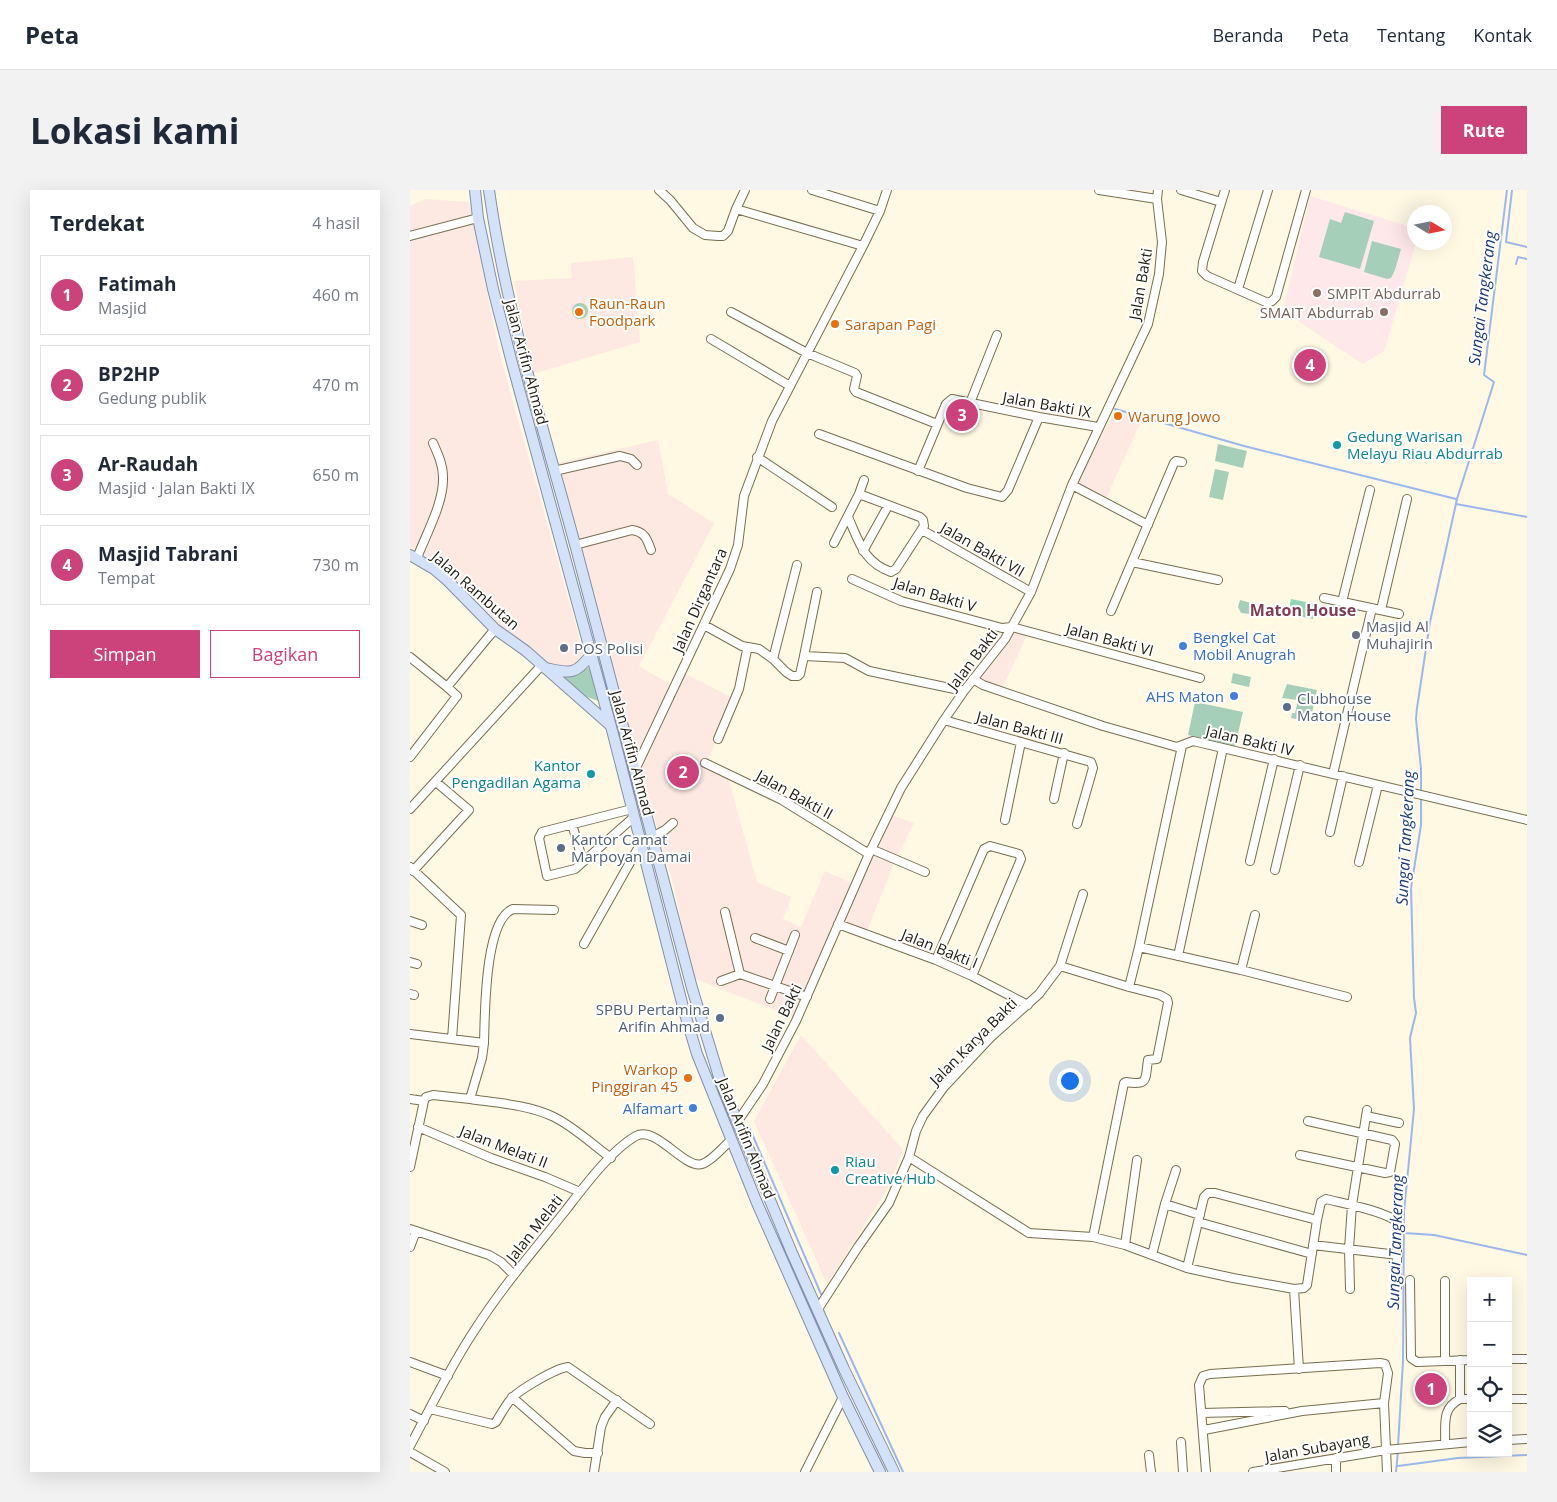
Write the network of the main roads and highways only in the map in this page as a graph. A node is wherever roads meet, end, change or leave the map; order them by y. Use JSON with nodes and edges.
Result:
{"nodes":[{"id":1,"x":475,"y":190,"type":"edge"},
{"id":2,"x":489,"y":190,"type":"edge"},
{"id":3,"x":539,"y":419,"type":"junction"},
{"id":4,"x":527,"y":422,"type":"junction"},
{"id":5,"x":413,"y":557,"type":"edge"},
{"id":6,"x":591,"y":654,"type":"junction"},
{"id":7,"x":543,"y":667,"type":"junction"},
{"id":8,"x":610,"y":725,"type":"junction"},
{"id":9,"x":672,"y":914,"type":"junction"},
{"id":10,"x":660,"y":918,"type":"junction"},
{"id":11,"x":844,"y":1368,"type":"junction"},
{"id":12,"x":833,"y":1374,"type":"junction"},
{"id":13,"x":880,"y":1472,"type":"edge"},
{"id":14,"x":894,"y":1472,"type":"edge"}],
"edges":[{"from":1,"to":4,"type":"main road","name":"Jalan Arifin Ahmad"},
{"from":2,"to":3,"type":"main road","name":"Jalan Arifin Ahmad"},
{"from":3,"to":4,"type":"main road"},
{"from":3,"to":9,"type":"main road","name":"Jalan Arifin Ahmad"},
{"from":4,"to":6,"type":"main road","name":"Jalan Arifin Ahmad"},
{"from":5,"to":7,"type":"main road","name":"Jalan Rambutan"},
{"from":6,"to":7,"type":"main road"},
{"from":6,"to":8,"type":"main road","name":"Jalan Arifin Ahmad"},
{"from":7,"to":8,"type":"main road","name":"Jalan Rambutan"},
{"from":8,"to":10,"type":"main road","name":"Jalan Arifin Ahmad"},
{"from":9,"to":10,"type":"main road"},
{"from":9,"to":11,"type":"main road","name":"Jalan Arifin Ahmad"},
{"from":10,"to":12,"type":"main road","name":"Jalan Arifin Ahmad"},
{"from":11,"to":12,"type":"main road"},
{"from":11,"to":14,"type":"main road","name":"Jalan Arifin Ahmad"},
{"from":12,"to":13,"type":"main road","name":"Jalan Arifin Ahmad"}]}
